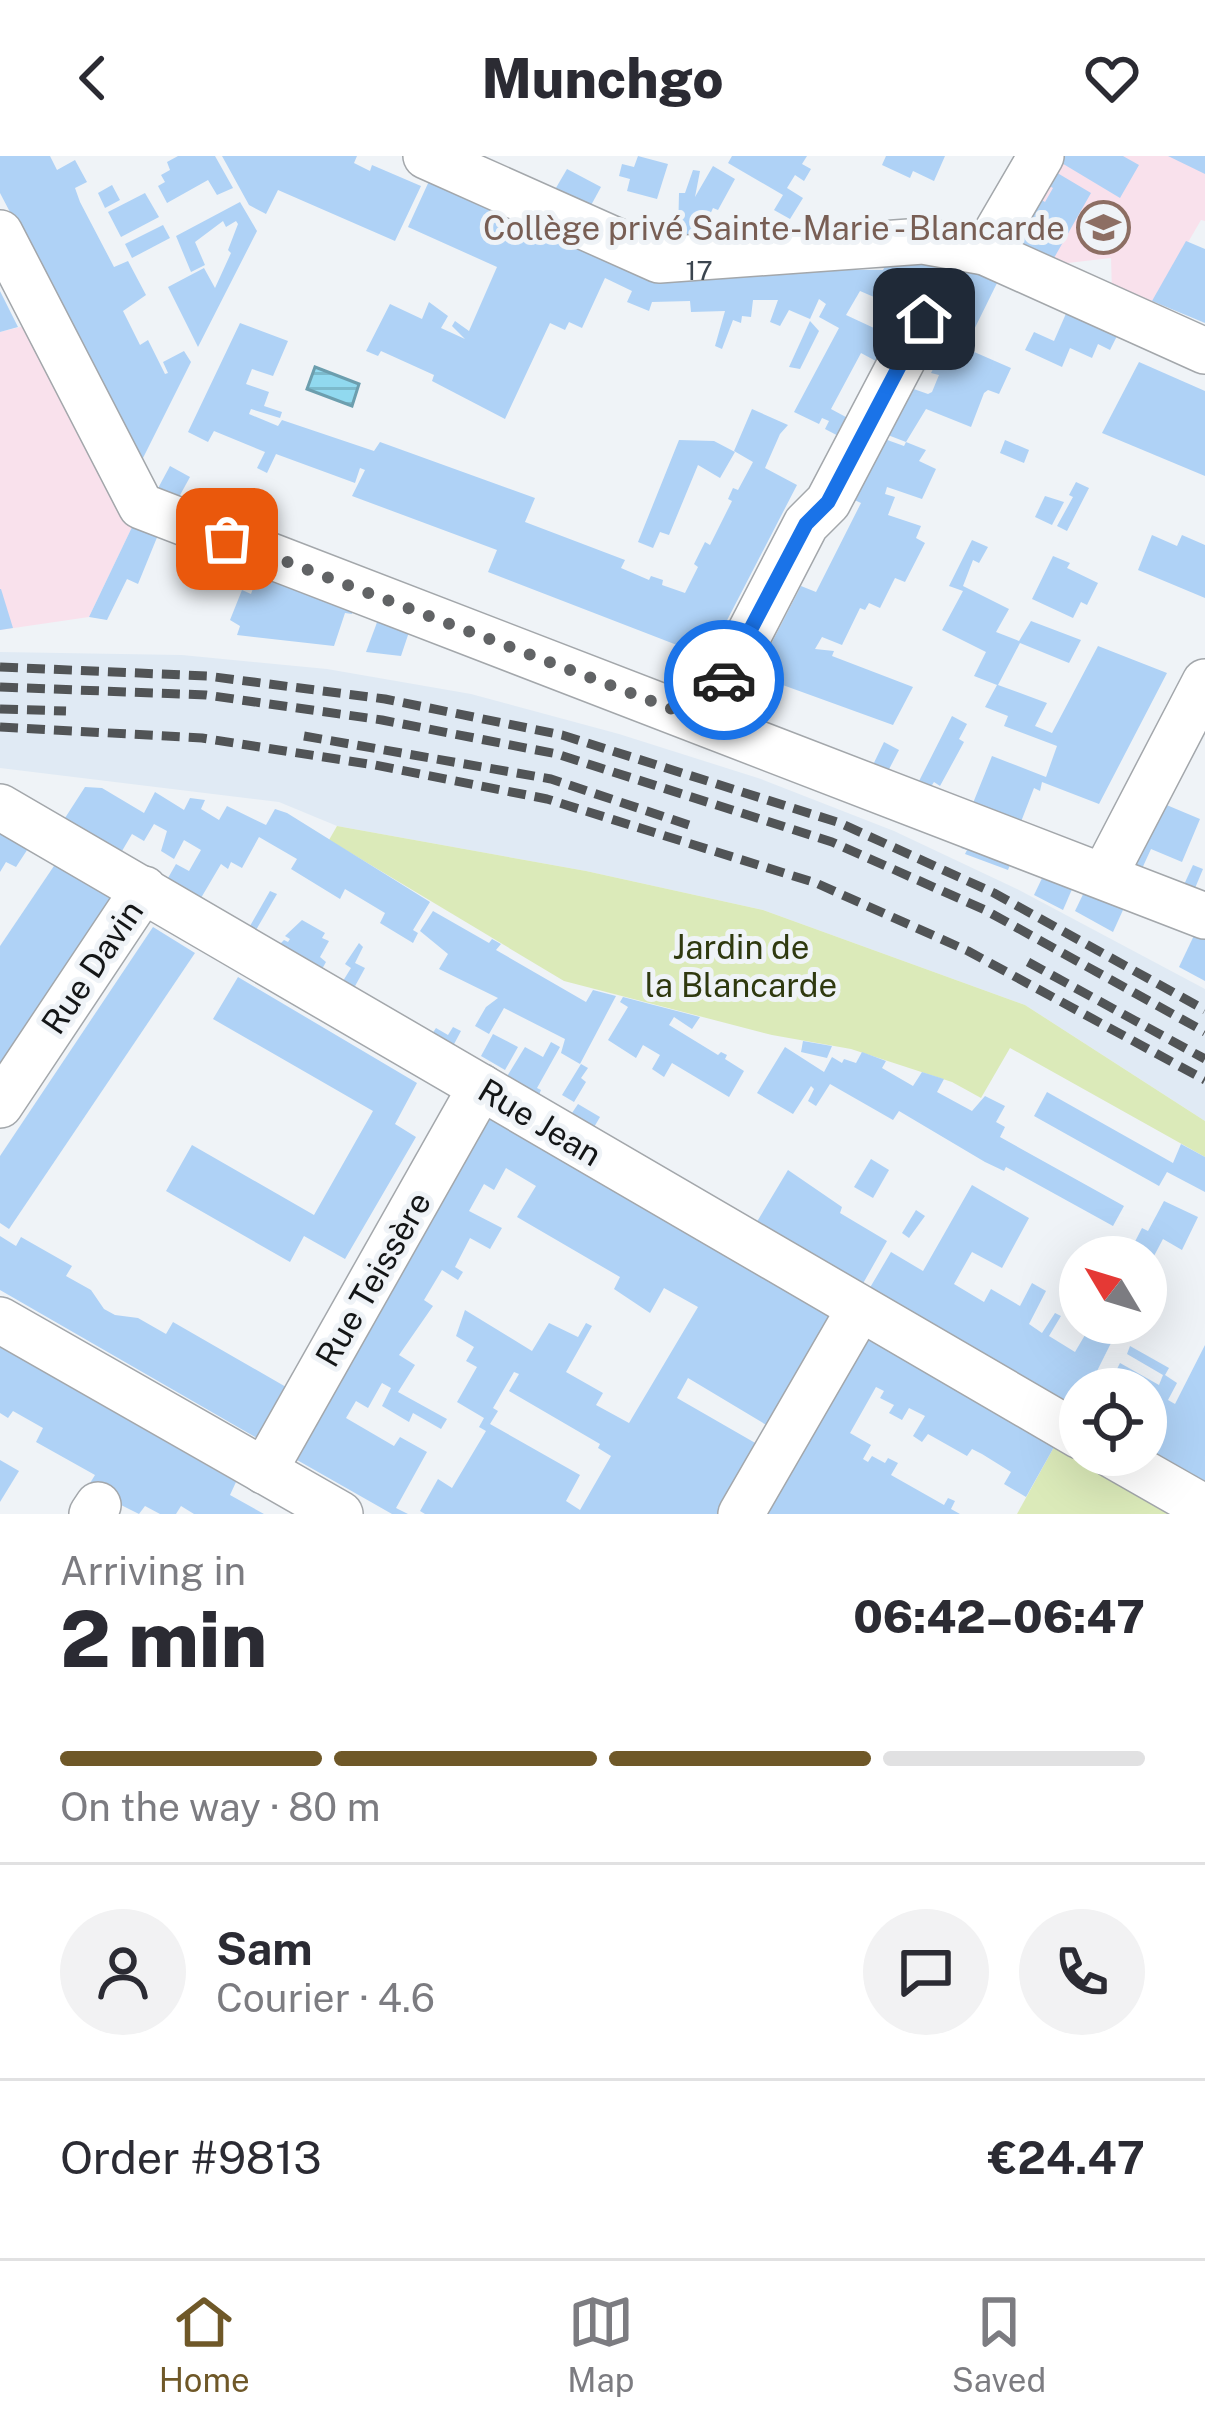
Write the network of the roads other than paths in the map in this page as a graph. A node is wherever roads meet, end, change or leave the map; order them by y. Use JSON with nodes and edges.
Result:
{"nodes":[{"id":1,"x":426,"y":156,"type":"edge"},
{"id":2,"x":1041,"y":156,"type":"edge"},
{"id":3,"x":0,"y":233,"type":"edge"},
{"id":4,"x":985,"y":252,"type":"junction"},
{"id":5,"x":924,"y":319,"type":"dead end"},
{"id":6,"x":1205,"y":351,"type":"edge"},
{"id":7,"x":1205,"y":682,"type":"edge"},
{"id":8,"x":704,"y":721,"type":"junction"},
{"id":9,"x":0,"y":807,"type":"edge"},
{"id":10,"x":1104,"y":876,"type":"junction"},
{"id":11,"x":144,"y":889,"type":"junction"},
{"id":12,"x":1205,"y":916,"type":"edge"},
{"id":13,"x":482,"y":1087,"type":"junction"},
{"id":14,"x":0,"y":1105,"type":"edge"},
{"id":15,"x":859,"y":1310,"type":"junction"},
{"id":16,"x":0,"y":1320,"type":"edge"},
{"id":17,"x":1059,"y":1424,"type":"edge"},
{"id":18,"x":264,"y":1471,"type":"junction"},
{"id":19,"x":1149,"y":1476,"type":"edge"},
{"id":20,"x":1205,"y":1508,"type":"edge"},
{"id":21,"x":340,"y":1514,"type":"edge"},
{"id":22,"x":741,"y":1514,"type":"edge"}],
"edges":[{"from":1,"to":4,"type":"street"},
{"from":2,"to":4,"type":"street"},
{"from":3,"to":8,"type":"street"},
{"from":4,"to":6,"type":"street"},
{"from":5,"to":8,"type":"street"},
{"from":7,"to":10,"type":"street"},
{"from":8,"to":10,"type":"street"},
{"from":9,"to":11,"type":"street","name":"Rue Jean"},
{"from":10,"to":12,"type":"street"},
{"from":11,"to":13,"type":"street","name":"Rue Jean"},
{"from":11,"to":14,"type":"street","name":"Rue Davin"},
{"from":13,"to":15,"type":"street","name":"Rue Jean"},
{"from":13,"to":18,"type":"street","name":"Rue Teissère"},
{"from":15,"to":17,"type":"street","name":"Rue Jean"},
{"from":15,"to":22,"type":"street"},
{"from":16,"to":18,"type":"street"},
{"from":18,"to":21,"type":"street"},
{"from":19,"to":20,"type":"street"}]}
